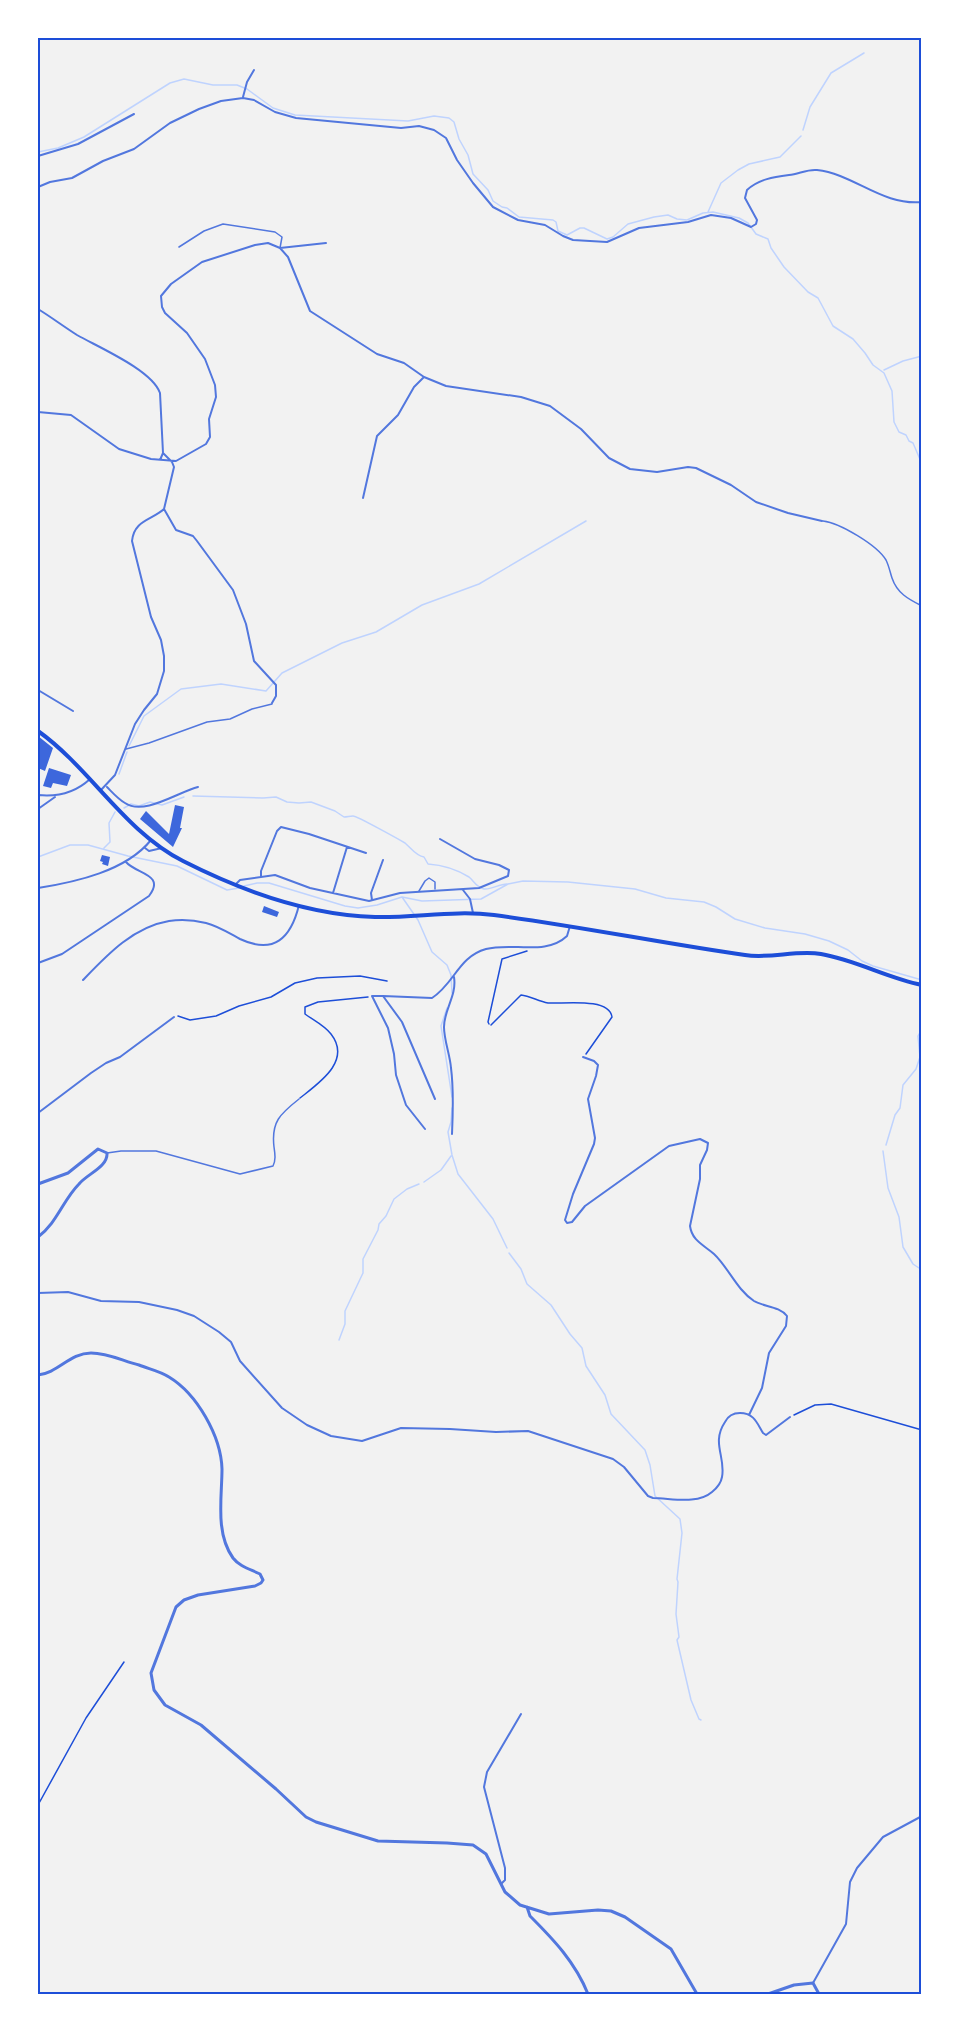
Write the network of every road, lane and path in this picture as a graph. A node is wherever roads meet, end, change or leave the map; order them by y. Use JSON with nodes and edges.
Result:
{"nodes":[{"id":1,"x":255,"y":70,"type":"dead end"},
{"id":2,"x":243,"y":98,"type":"junction"},
{"id":3,"x":134,"y":114,"type":"dead end"},
{"id":4,"x":38,"y":156,"type":"edge"},
{"id":5,"x":38,"y":187,"type":"edge"},
{"id":6,"x":921,"y":202,"type":"edge"},
{"id":7,"x":326,"y":243,"type":"dead end"},
{"id":8,"x":179,"y":248,"type":"dead end"},
{"id":9,"x":280,"y":248,"type":"junction"},
{"id":10,"x":38,"y":309,"type":"edge"},
{"id":11,"x":424,"y":376,"type":"junction"},
{"id":12,"x":38,"y":412,"type":"edge"},
{"id":13,"x":163,"y":453,"type":"junction"},
{"id":14,"x":160,"y":460,"type":"junction"},
{"id":15,"x":172,"y":462,"type":"junction"},
{"id":16,"x":363,"y":498,"type":"dead end"},
{"id":17,"x":164,"y":509,"type":"junction"},
{"id":18,"x":822,"y":521,"type":"joint"},
{"id":19,"x":921,"y":606,"type":"edge"},
{"id":20,"x":38,"y":690,"type":"edge"},
{"id":21,"x":272,"y":703,"type":"joint"},
{"id":22,"x":73,"y":711,"type":"dead end"},
{"id":23,"x":38,"y":731,"type":"edge"},
{"id":24,"x":125,"y":749,"type":"junction"},
{"id":25,"x":90,"y":779,"type":"junction"},
{"id":26,"x":106,"y":786,"type":"junction"},
{"id":27,"x":198,"y":787,"type":"dead end"},
{"id":28,"x":101,"y":790,"type":"junction"},
{"id":29,"x":38,"y":796,"type":"edge"},
{"id":30,"x":56,"y":796,"type":"junction"},
{"id":31,"x":38,"y":808,"type":"edge"},
{"id":32,"x":440,"y":839,"type":"dead end"},
{"id":33,"x":152,"y":840,"type":"junction"},
{"id":34,"x":347,"y":847,"type":"junction"},
{"id":35,"x":145,"y":848,"type":"junction"},
{"id":36,"x":162,"y":848,"type":"junction"},
{"id":37,"x":366,"y":853,"type":"dead end"},
{"id":38,"x":383,"y":860,"type":"dead end"},
{"id":39,"x":127,"y":861,"type":"junction"},
{"id":40,"x":261,"y":876,"type":"junction"},
{"id":41,"x":238,"y":885,"type":"junction"},
{"id":42,"x":38,"y":888,"type":"edge"},
{"id":43,"x":461,"y":889,"type":"junction"},
{"id":44,"x":435,"y":890,"type":"junction"},
{"id":45,"x":419,"y":891,"type":"junction"},
{"id":46,"x":333,"y":894,"type":"junction"},
{"id":47,"x":372,"y":901,"type":"junction"},
{"id":48,"x":299,"y":905,"type":"junction"},
{"id":49,"x":473,"y":914,"type":"junction"},
{"id":50,"x":570,"y":926,"type":"junction"},
{"id":51,"x":542,"y":946,"type":"junction"},
{"id":52,"x":38,"y":963,"type":"edge"},
{"id":53,"x":452,"y":979,"type":"junction"},
{"id":54,"x":83,"y":980,"type":"dead end"},
{"id":55,"x":387,"y":981,"type":"dead end"},
{"id":56,"x":921,"y":985,"type":"edge"},
{"id":57,"x":372,"y":996,"type":"junction"},
{"id":58,"x":383,"y":996,"type":"junction"},
{"id":59,"x":174,"y":1017,"type":"joint"},
{"id":60,"x":583,"y":1057,"type":"joint"},
{"id":61,"x":299,"y":1099,"type":"joint"},
{"id":62,"x":435,"y":1099,"type":"dead end"},
{"id":63,"x":38,"y":1113,"type":"edge"},
{"id":64,"x":425,"y":1129,"type":"dead end"},
{"id":65,"x":452,"y":1134,"type":"dead end"},
{"id":66,"x":107,"y":1153,"type":"junction"},
{"id":67,"x":38,"y":1184,"type":"edge"},
{"id":68,"x":38,"y":1238,"type":"edge"},
{"id":69,"x":38,"y":1293,"type":"edge"},
{"id":70,"x":38,"y":1375,"type":"edge"},
{"id":71,"x":749,"y":1415,"type":"junction"},
{"id":72,"x":790,"y":1417,"type":"joint"},
{"id":73,"x":921,"y":1430,"type":"edge"},
{"id":74,"x":124,"y":1662,"type":"dead end"},
{"id":75,"x":521,"y":1714,"type":"dead end"},
{"id":76,"x":38,"y":1805,"type":"edge"},
{"id":77,"x":921,"y":1816,"type":"edge"},
{"id":78,"x":501,"y":1884,"type":"junction"},
{"id":79,"x":527,"y":1907,"type":"junction"},
{"id":80,"x":813,"y":1983,"type":"junction"},
{"id":81,"x":588,"y":1995,"type":"edge"},
{"id":82,"x":697,"y":1995,"type":"edge"},
{"id":83,"x":768,"y":1995,"type":"edge"},
{"id":84,"x":819,"y":1995,"type":"edge"}],
"edges":[{"from":1,"to":2,"type":"street"},
{"from":2,"to":5,"type":"street"},
{"from":2,"to":6,"type":"street"},
{"from":3,"to":4,"type":"street"},
{"from":7,"to":9,"type":"street"},
{"from":8,"to":9,"type":"lane"},
{"from":9,"to":11,"type":"street"},
{"from":9,"to":15,"type":"street"},
{"from":10,"to":13,"type":"street"},
{"from":11,"to":16,"type":"street"},
{"from":11,"to":18,"type":"street"},
{"from":12,"to":14,"type":"street"},
{"from":13,"to":14,"type":"street"},
{"from":13,"to":15,"type":"street"},
{"from":14,"to":15,"type":"street"},
{"from":15,"to":17,"type":"street"},
{"from":17,"to":21,"type":"street"},
{"from":17,"to":24,"type":"street"},
{"from":18,"to":19,"type":"lane"},
{"from":20,"to":22,"type":"street"},
{"from":21,"to":24,"type":"lane"},
{"from":23,"to":25,"type":"main road"},
{"from":24,"to":26,"type":"street"},
{"from":25,"to":28,"type":"main road"},
{"from":25,"to":30,"type":"street"},
{"from":26,"to":27,"type":"street"},
{"from":26,"to":28,"type":"street"},
{"from":28,"to":33,"type":"main road"},
{"from":29,"to":30,"type":"street"},
{"from":29,"to":31,"type":"street"},
{"from":30,"to":31,"type":"street"},
{"from":32,"to":43,"type":"street"},
{"from":33,"to":35,"type":"street"},
{"from":33,"to":36,"type":"main road"},
{"from":34,"to":37,"type":"street"},
{"from":34,"to":40,"type":"street"},
{"from":34,"to":46,"type":"street"},
{"from":35,"to":36,"type":"street"},
{"from":35,"to":39,"type":"street"},
{"from":36,"to":41,"type":"main road"},
{"from":38,"to":47,"type":"street"},
{"from":39,"to":42,"type":"street"},
{"from":39,"to":52,"type":"street"},
{"from":40,"to":41,"type":"street"},
{"from":40,"to":46,"type":"street"},
{"from":41,"to":48,"type":"main road"},
{"from":43,"to":44,"type":"street"},
{"from":43,"to":49,"type":"street"},
{"from":44,"to":45,"type":"street"},
{"from":44,"to":45,"type":"lane"},
{"from":45,"to":47,"type":"street"},
{"from":46,"to":47,"type":"street"},
{"from":48,"to":49,"type":"main road"},
{"from":48,"to":54,"type":"street"},
{"from":49,"to":50,"type":"main road"},
{"from":50,"to":51,"type":"street"},
{"from":50,"to":56,"type":"main road"},
{"from":51,"to":53,"type":"street"},
{"from":51,"to":60,"type":"path"},
{"from":53,"to":58,"type":"street"},
{"from":53,"to":65,"type":"street"},
{"from":55,"to":59,"type":"path"},
{"from":57,"to":58,"type":"street"},
{"from":57,"to":61,"type":"path"},
{"from":57,"to":64,"type":"street"},
{"from":58,"to":62,"type":"street"},
{"from":59,"to":63,"type":"street"},
{"from":60,"to":71,"type":"street"},
{"from":61,"to":66,"type":"lane"},
{"from":66,"to":67,"type":"street"},
{"from":66,"to":68,"type":"street"},
{"from":69,"to":71,"type":"street"},
{"from":70,"to":78,"type":"street"},
{"from":71,"to":72,"type":"street"},
{"from":72,"to":73,"type":"path"},
{"from":74,"to":76,"type":"path"},
{"from":75,"to":78,"type":"street"},
{"from":77,"to":80,"type":"street"},
{"from":78,"to":79,"type":"street"},
{"from":79,"to":81,"type":"street"},
{"from":79,"to":82,"type":"street"},
{"from":80,"to":83,"type":"street"},
{"from":80,"to":84,"type":"street"}]}
